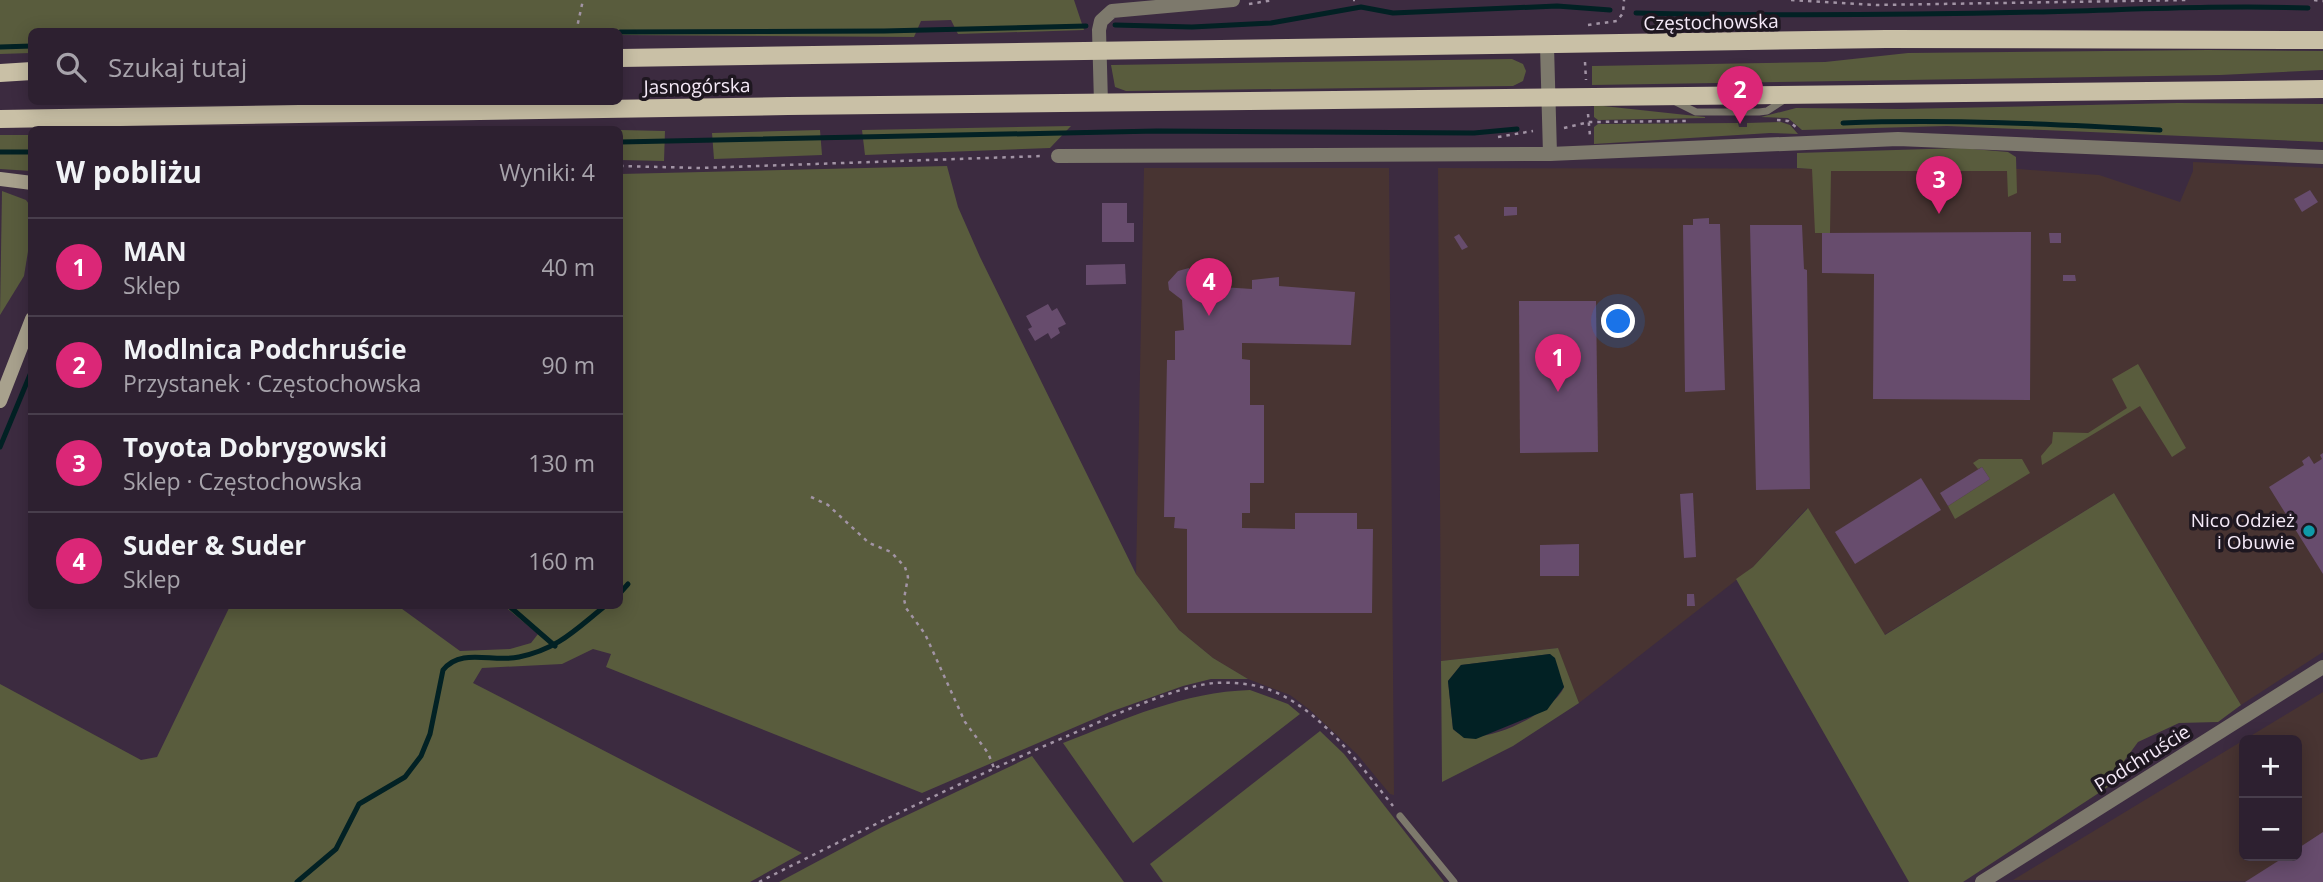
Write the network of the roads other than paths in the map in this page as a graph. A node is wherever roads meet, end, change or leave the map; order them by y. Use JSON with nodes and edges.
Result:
{"nodes":[{"id":1,"x":1233,"y":0,"type":"edge"},
{"id":2,"x":2323,"y":40,"type":"edge"},
{"id":3,"x":1547,"y":46,"type":"junction"},
{"id":4,"x":1099,"y":52,"type":"junction"},
{"id":5,"x":623,"y":58,"type":"edge"},
{"id":6,"x":28,"y":71,"type":"edge"},
{"id":7,"x":0,"y":73,"type":"edge"},
{"id":8,"x":2323,"y":89,"type":"edge"},
{"id":9,"x":1546,"y":97,"type":"junction"},
{"id":10,"x":1101,"y":103,"type":"junction"},
{"id":11,"x":572,"y":105,"type":"edge"},
{"id":12,"x":623,"y":105,"type":"edge"},
{"id":13,"x":0,"y":119,"type":"edge"},
{"id":14,"x":62,"y":123,"type":"edge"},
{"id":15,"x":1550,"y":154,"type":"junction"},
{"id":16,"x":1058,"y":156,"type":"road end"},
{"id":17,"x":2323,"y":157,"type":"edge"},
{"id":18,"x":0,"y":179,"type":"edge"},
{"id":19,"x":28,"y":182,"type":"edge"},
{"id":20,"x":28,"y":329,"type":"edge"},
{"id":21,"x":0,"y":401,"type":"edge"},
{"id":22,"x":2323,"y":667,"type":"edge"},
{"id":23,"x":1400,"y":816,"type":"road end"},
{"id":24,"x":1454,"y":882,"type":"edge"},
{"id":25,"x":1982,"y":882,"type":"edge"}],
"edges":[{"from":1,"to":4,"type":"street"},
{"from":2,"to":3,"type":"main road","name":"Częstochowska"},
{"from":3,"to":4,"type":"main road","name":"Częstochowska"},
{"from":3,"to":9,"type":"street"},
{"from":4,"to":5,"type":"main road","name":"Jasnogórska"},
{"from":4,"to":10,"type":"street"},
{"from":6,"to":7,"type":"main road"},
{"from":8,"to":9,"type":"main road"},
{"from":9,"to":10,"type":"main road"},
{"from":9,"to":15,"type":"street"},
{"from":10,"to":12,"type":"main road","name":"Jasnogórska"},
{"from":11,"to":14,"type":"main road","name":"Jasnogórska"},
{"from":13,"to":14,"type":"main road","name":"Jasnogórska"},
{"from":15,"to":16,"type":"street"},
{"from":15,"to":17,"type":"street"},
{"from":18,"to":19,"type":"street"},
{"from":20,"to":21,"type":"street"},
{"from":22,"to":25,"type":"street","name":"Podchruście"},
{"from":23,"to":24,"type":"lane"}]}
